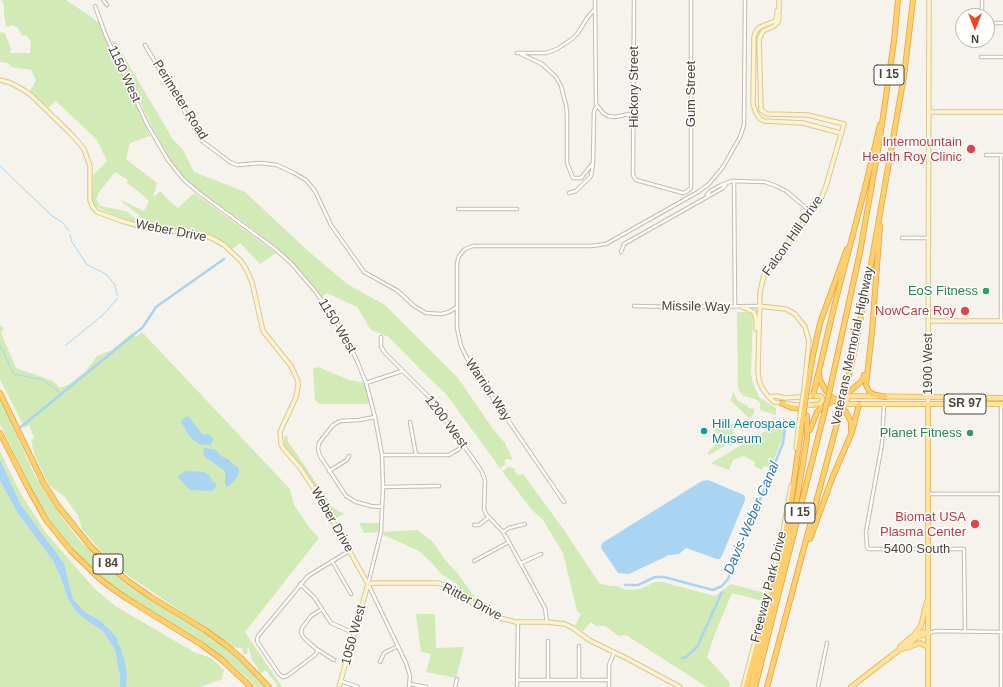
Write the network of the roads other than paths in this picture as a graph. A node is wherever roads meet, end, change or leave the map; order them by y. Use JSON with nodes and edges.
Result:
{"nodes":[{"id":1,"x":103,"y":0,"type":"edge"},
{"id":2,"x":596,"y":0,"type":"edge"},
{"id":3,"x":634,"y":0,"type":"edge"},
{"id":4,"x":691,"y":0,"type":"edge"},
{"id":5,"x":745,"y":0,"type":"edge"},
{"id":6,"x":778,"y":0,"type":"edge"},
{"id":7,"x":898,"y":0,"type":"edge"},
{"id":8,"x":913,"y":0,"type":"edge"},
{"id":9,"x":929,"y":0,"type":"edge"},
{"id":10,"x":107,"y":5,"type":"dead end"},
{"id":11,"x":95,"y":6,"type":"dead end"},
{"id":12,"x":596,"y":9,"type":"junction"},
{"id":13,"x":145,"y":45,"type":"dead end"},
{"id":14,"x":517,"y":54,"type":"dead end"},
{"id":15,"x":521,"y":54,"type":"junction"},
{"id":16,"x":981,"y":57,"type":"dead end"},
{"id":17,"x":1003,"y":57,"type":"edge"},
{"id":18,"x":0,"y":80,"type":"edge"},
{"id":19,"x":597,"y":106,"type":"junction"},
{"id":20,"x":884,"y":110,"type":"junction"},
{"id":21,"x":929,"y":112,"type":"junction"},
{"id":22,"x":1003,"y":112,"type":"edge"},
{"id":23,"x":634,"y":118,"type":"junction"},
{"id":24,"x":840,"y":133,"type":"junction"},
{"id":25,"x":986,"y":155,"type":"dead end"},
{"id":26,"x":1002,"y":155,"type":"edge"},
{"id":27,"x":593,"y":163,"type":"junction"},
{"id":28,"x":633,"y":175,"type":"joint"},
{"id":29,"x":734,"y":181,"type":"junction"},
{"id":30,"x":1002,"y":188,"type":"edge"},
{"id":31,"x":569,"y":193,"type":"dead end"},
{"id":32,"x":881,"y":208,"type":"junction"},
{"id":33,"x":458,"y":209,"type":"dead end"},
{"id":34,"x":517,"y":209,"type":"dead end"},
{"id":35,"x":812,"y":212,"type":"junction"},
{"id":36,"x":1002,"y":220,"type":"edge"},
{"id":37,"x":854,"y":233,"type":"junction"},
{"id":38,"x":902,"y":238,"type":"dead end"},
{"id":39,"x":929,"y":238,"type":"junction"},
{"id":40,"x":621,"y":252,"type":"dead end"},
{"id":41,"x":634,"y":306,"type":"dead end"},
{"id":42,"x":759,"y":306,"type":"junction"},
{"id":43,"x":457,"y":307,"type":"junction"},
{"id":44,"x":735,"y":307,"type":"junction"},
{"id":45,"x":742,"y":307,"type":"junction"},
{"id":46,"x":929,"y":321,"type":"junction"},
{"id":47,"x":1002,"y":321,"type":"edge"},
{"id":48,"x":381,"y":337,"type":"dead end"},
{"id":49,"x":758,"y":348,"type":"junction"},
{"id":50,"x":867,"y":368,"type":"junction"},
{"id":51,"x":402,"y":371,"type":"junction"},
{"id":52,"x":818,"y":373,"type":"junction"},
{"id":53,"x":366,"y":383,"type":"junction"},
{"id":54,"x":806,"y":389,"type":"junction"},
{"id":55,"x":0,"y":393,"type":"edge"},
{"id":56,"x":813,"y":396,"type":"junction"},
{"id":57,"x":769,"y":397,"type":"junction"},
{"id":58,"x":885,"y":397,"type":"junction"},
{"id":59,"x":928,"y":397,"type":"junction"},
{"id":60,"x":1003,"y":398,"type":"edge"},
{"id":61,"x":823,"y":400,"type":"junction"},
{"id":62,"x":836,"y":400,"type":"junction"},
{"id":63,"x":846,"y":401,"type":"junction"},
{"id":64,"x":781,"y":403,"type":"junction"},
{"id":65,"x":859,"y":404,"type":"junction"},
{"id":66,"x":884,"y":404,"type":"junction"},
{"id":67,"x":928,"y":404,"type":"junction"},
{"id":68,"x":1002,"y":404,"type":"edge"},
{"id":69,"x":812,"y":405,"type":"joint"},
{"id":70,"x":375,"y":417,"type":"junction"},
{"id":71,"x":410,"y":422,"type":"dead end"},
{"id":72,"x":0,"y":433,"type":"edge"},
{"id":73,"x":851,"y":435,"type":"junction"},
{"id":74,"x":807,"y":438,"type":"junction"},
{"id":75,"x":464,"y":446,"type":"junction"},
{"id":76,"x":382,"y":455,"type":"junction"},
{"id":77,"x":416,"y":455,"type":"junction"},
{"id":78,"x":349,"y":456,"type":"dead end"},
{"id":79,"x":1002,"y":457,"type":"edge"},
{"id":80,"x":329,"y":471,"type":"junction"},
{"id":81,"x":439,"y":486,"type":"dead end"},
{"id":82,"x":383,"y":487,"type":"junction"},
{"id":83,"x":928,"y":494,"type":"junction"},
{"id":84,"x":1001,"y":494,"type":"junction"},
{"id":85,"x":564,"y":502,"type":"dead end"},
{"id":86,"x":382,"y":506,"type":"junction"},
{"id":87,"x":488,"y":517,"type":"junction"},
{"id":88,"x":525,"y":524,"type":"dead end"},
{"id":89,"x":474,"y":525,"type":"dead end"},
{"id":90,"x":1002,"y":527,"type":"edge"},
{"id":91,"x":503,"y":532,"type":"junction"},
{"id":92,"x":509,"y":542,"type":"junction"},
{"id":93,"x":928,"y":549,"type":"junction"},
{"id":94,"x":350,"y":550,"type":"junction"},
{"id":95,"x":541,"y":554,"type":"dead end"},
{"id":96,"x":802,"y":559,"type":"junction"},
{"id":97,"x":332,"y":561,"type":"junction"},
{"id":98,"x":474,"y":561,"type":"dead end"},
{"id":99,"x":521,"y":563,"type":"junction"},
{"id":100,"x":300,"y":584,"type":"junction"},
{"id":101,"x":368,"y":584,"type":"junction"},
{"id":102,"x":928,"y":592,"type":"junction"},
{"id":103,"x":351,"y":594,"type":"dead end"},
{"id":104,"x":322,"y":609,"type":"junction"},
{"id":105,"x":518,"y":622,"type":"junction"},
{"id":106,"x":547,"y":622,"type":"junction"},
{"id":107,"x":965,"y":632,"type":"junction"},
{"id":108,"x":1002,"y":632,"type":"edge"},
{"id":109,"x":354,"y":633,"type":"junction"},
{"id":110,"x":928,"y":633,"type":"junction"},
{"id":111,"x":911,"y":638,"type":"junction"},
{"id":112,"x":548,"y":641,"type":"dead end"},
{"id":113,"x":827,"y":642,"type":"dead end"},
{"id":114,"x":398,"y":646,"type":"junction"},
{"id":115,"x":579,"y":646,"type":"dead end"},
{"id":116,"x":928,"y":647,"type":"junction"},
{"id":117,"x":900,"y":649,"type":"junction"},
{"id":118,"x":318,"y":650,"type":"junction"},
{"id":119,"x":614,"y":653,"type":"junction"},
{"id":120,"x":334,"y":660,"type":"dead end"},
{"id":121,"x":380,"y":662,"type":"dead end"},
{"id":122,"x":457,"y":679,"type":"dead end"},
{"id":123,"x":518,"y":680,"type":"junction"},
{"id":124,"x":548,"y":680,"type":"junction"},
{"id":125,"x":579,"y":680,"type":"junction"},
{"id":126,"x":609,"y":680,"type":"junction"},
{"id":127,"x":341,"y":681,"type":"junction"},
{"id":128,"x":409,"y":685,"type":"edge"},
{"id":129,"x":251,"y":687,"type":"edge"},
{"id":130,"x":268,"y":687,"type":"edge"},
{"id":131,"x":339,"y":687,"type":"edge"},
{"id":132,"x":358,"y":687,"type":"edge"},
{"id":133,"x":426,"y":687,"type":"edge"},
{"id":134,"x":455,"y":687,"type":"edge"},
{"id":135,"x":517,"y":687,"type":"edge"},
{"id":136,"x":609,"y":687,"type":"edge"},
{"id":137,"x":680,"y":687,"type":"edge"},
{"id":138,"x":744,"y":687,"type":"edge"},
{"id":139,"x":751,"y":687,"type":"edge"},
{"id":140,"x":754,"y":687,"type":"edge"},
{"id":141,"x":767,"y":687,"type":"edge"},
{"id":142,"x":818,"y":687,"type":"edge"},
{"id":143,"x":851,"y":687,"type":"edge"},
{"id":144,"x":928,"y":687,"type":"edge"},
{"id":145,"x":1001,"y":687,"type":"edge"}],
"edges":[{"from":1,"to":10,"type":"street"},
{"from":2,"to":12,"type":"street"},
{"from":3,"to":23,"type":"street","name":"Hickory Street"},
{"from":4,"to":28,"type":"street","name":"Gum Street"},
{"from":5,"to":43,"type":"street","name":"Warrior Way"},
{"from":6,"to":24,"type":"main road"},
{"from":6,"to":24,"type":"main road","name":"Falcon Hill Drive"},
{"from":7,"to":20,"type":"highway","name":"Veterans Memorial Highway","number":"I 15"},
{"from":8,"to":32,"type":"highway","name":"Veterans Memorial Highway","number":"I 15"},
{"from":9,"to":21,"type":"main road","name":"1900 West"},
{"from":11,"to":53,"type":"street","name":"1150 West"},
{"from":12,"to":15,"type":"street"},
{"from":12,"to":19,"type":"street"},
{"from":13,"to":43,"type":"street","name":"Perimeter Road"},
{"from":14,"to":15,"type":"street"},
{"from":15,"to":27,"type":"street"},
{"from":16,"to":17,"type":"street"},
{"from":18,"to":94,"type":"main road","name":"Weber Drive"},
{"from":19,"to":23,"type":"street"},
{"from":19,"to":27,"type":"street"},
{"from":20,"to":37,"type":"highway"},
{"from":20,"to":140,"type":"highway","name":"Veterans Memorial Highway","number":"I 15","bridge":true},
{"from":21,"to":22,"type":"main road"},
{"from":21,"to":39,"type":"main road","name":"1900 West"},
{"from":23,"to":28,"type":"street","name":"Hickory Street"},
{"from":24,"to":35,"type":"main road","name":"Falcon Hill Drive"},
{"from":25,"to":26,"type":"street"},
{"from":26,"to":30,"type":"street"},
{"from":27,"to":31,"type":"street"},
{"from":29,"to":35,"type":"street"},
{"from":29,"to":40,"type":"street"},
{"from":29,"to":44,"type":"street"},
{"from":30,"to":36,"type":"street"},
{"from":32,"to":50,"type":"highway"},
{"from":32,"to":96,"type":"highway","name":"Veterans Memorial Highway","number":"I 15","bridge":true},
{"from":33,"to":34,"type":"street"},
{"from":35,"to":42,"type":"main road","name":"Falcon Hill Drive"},
{"from":36,"to":47,"type":"street"},
{"from":37,"to":52,"type":"highway"},
{"from":37,"to":54,"type":"highway"},
{"from":38,"to":39,"type":"street"},
{"from":39,"to":46,"type":"main road","name":"1900 West"},
{"from":41,"to":44,"type":"street","name":"Missile Way"},
{"from":42,"to":45,"type":"street","name":"Missile Way"},
{"from":42,"to":49,"type":"main road","name":"Falcon Hill Drive"},
{"from":42,"to":54,"type":"main road"},
{"from":43,"to":85,"type":"street","name":"Warrior Way"},
{"from":44,"to":45,"type":"street","name":"Missile Way"},
{"from":45,"to":49,"type":"main road"},
{"from":46,"to":47,"type":"main road"},
{"from":46,"to":59,"type":"main road","name":"1900 West"},
{"from":48,"to":51,"type":"street","name":"1200 West"},
{"from":49,"to":57,"type":"main road"},
{"from":50,"to":58,"type":"highway"},
{"from":50,"to":62,"type":"highway"},
{"from":51,"to":53,"type":"street"},
{"from":51,"to":75,"type":"street","name":"1200 West"},
{"from":52,"to":56,"type":"highway"},
{"from":52,"to":62,"type":"highway"},
{"from":53,"to":70,"type":"street","name":"1150 West"},
{"from":54,"to":138,"type":"highway","bridge":true},
{"from":55,"to":130,"type":"highway","number":"I 84"},
{"from":56,"to":57,"type":"main road","number":"SR 97"},
{"from":56,"to":61,"type":"main road","number":"SR 97"},
{"from":57,"to":64,"type":"main road","number":"SR 97"},
{"from":58,"to":59,"type":"main road","number":"SR 97"},
{"from":58,"to":63,"type":"main road","number":"SR 97"},
{"from":59,"to":60,"type":"main road","number":"SR 97"},
{"from":59,"to":67,"type":"main road","name":"1900 West"},
{"from":61,"to":62,"type":"main road","number":"SR 97"},
{"from":61,"to":69,"type":"main road","number":"SR 97"},
{"from":62,"to":63,"type":"main road","number":"SR 97"},
{"from":62,"to":73,"type":"highway"},
{"from":62,"to":74,"type":"highway"},
{"from":63,"to":65,"type":"main road","number":"SR 97"},
{"from":64,"to":69,"type":"main road","number":"SR 97"},
{"from":64,"to":74,"type":"highway"},
{"from":65,"to":66,"type":"main road","number":"SR 97"},
{"from":65,"to":73,"type":"highway"},
{"from":66,"to":67,"type":"main road","number":"SR 97"},
{"from":66,"to":93,"type":"street","name":"5400 South"},
{"from":67,"to":68,"type":"main road","number":"SR 97"},
{"from":67,"to":83,"type":"main road","name":"1900 West"},
{"from":68,"to":79,"type":"street"},
{"from":70,"to":76,"type":"street","name":"1150 West"},
{"from":70,"to":80,"type":"street"},
{"from":71,"to":77,"type":"street"},
{"from":72,"to":129,"type":"highway","number":"I 84"},
{"from":73,"to":96,"type":"highway"},
{"from":74,"to":139,"type":"highway"},
{"from":75,"to":77,"type":"street"},
{"from":75,"to":87,"type":"street","name":"1200 West"},
{"from":76,"to":77,"type":"street"},
{"from":76,"to":82,"type":"street","name":"1150 West"},
{"from":78,"to":80,"type":"street"},
{"from":79,"to":84,"type":"street"},
{"from":80,"to":86,"type":"street"},
{"from":81,"to":82,"type":"street"},
{"from":82,"to":86,"type":"street","name":"1150 West"},
{"from":83,"to":84,"type":"street"},
{"from":83,"to":93,"type":"main road","name":"1900 West"},
{"from":84,"to":90,"type":"street"},
{"from":86,"to":101,"type":"street","name":"1150 West"},
{"from":87,"to":89,"type":"street"},
{"from":87,"to":91,"type":"street"},
{"from":88,"to":91,"type":"street"},
{"from":90,"to":108,"type":"street"},
{"from":91,"to":92,"type":"street"},
{"from":92,"to":98,"type":"street"},
{"from":92,"to":99,"type":"street"},
{"from":93,"to":102,"type":"main road","name":"1900 West"},
{"from":93,"to":107,"type":"street","name":"5400 South"},
{"from":94,"to":97,"type":"street"},
{"from":94,"to":101,"type":"main road","name":"Weber Drive"},
{"from":95,"to":99,"type":"street"},
{"from":96,"to":141,"type":"highway","name":"Veterans Memorial Highway","number":"I 15"},
{"from":97,"to":100,"type":"street"},
{"from":97,"to":103,"type":"street"},
{"from":99,"to":106,"type":"street"},
{"from":100,"to":104,"type":"street"},
{"from":100,"to":118,"type":"street"},
{"from":101,"to":105,"type":"main road","name":"Ritter Drive"},
{"from":101,"to":109,"type":"main road","name":"1050 West"},
{"from":101,"to":114,"type":"street"},
{"from":102,"to":110,"type":"main road","name":"1900 West"},
{"from":102,"to":111,"type":"main road"},
{"from":104,"to":109,"type":"street"},
{"from":104,"to":118,"type":"street"},
{"from":105,"to":106,"type":"main road","name":"Ritter Drive"},
{"from":105,"to":123,"type":"street"},
{"from":106,"to":119,"type":"main road","name":"Ritter Drive"},
{"from":107,"to":108,"type":"street"},
{"from":107,"to":110,"type":"street"},
{"from":108,"to":145,"type":"street"},
{"from":109,"to":127,"type":"main road","name":"1050 West"},
{"from":110,"to":111,"type":"main road"},
{"from":110,"to":116,"type":"main road","name":"1900 West"},
{"from":110,"to":117,"type":"main road"},
{"from":111,"to":117,"type":"main road"},
{"from":112,"to":124,"type":"street"},
{"from":113,"to":142,"type":"street"},
{"from":114,"to":121,"type":"street"},
{"from":114,"to":128,"type":"street"},
{"from":115,"to":125,"type":"street"},
{"from":116,"to":117,"type":"main road"},
{"from":116,"to":144,"type":"main road","name":"1900 West"},
{"from":117,"to":143,"type":"main road"},
{"from":118,"to":120,"type":"street"},
{"from":119,"to":126,"type":"street"},
{"from":119,"to":137,"type":"main road","name":"Ritter Drive"},
{"from":122,"to":134,"type":"street"},
{"from":123,"to":124,"type":"street"},
{"from":123,"to":135,"type":"street"},
{"from":124,"to":125,"type":"street"},
{"from":125,"to":126,"type":"street"},
{"from":126,"to":136,"type":"street"},
{"from":127,"to":131,"type":"main road","name":"1050 West"},
{"from":127,"to":132,"type":"street"},
{"from":128,"to":133,"type":"street"}]}
